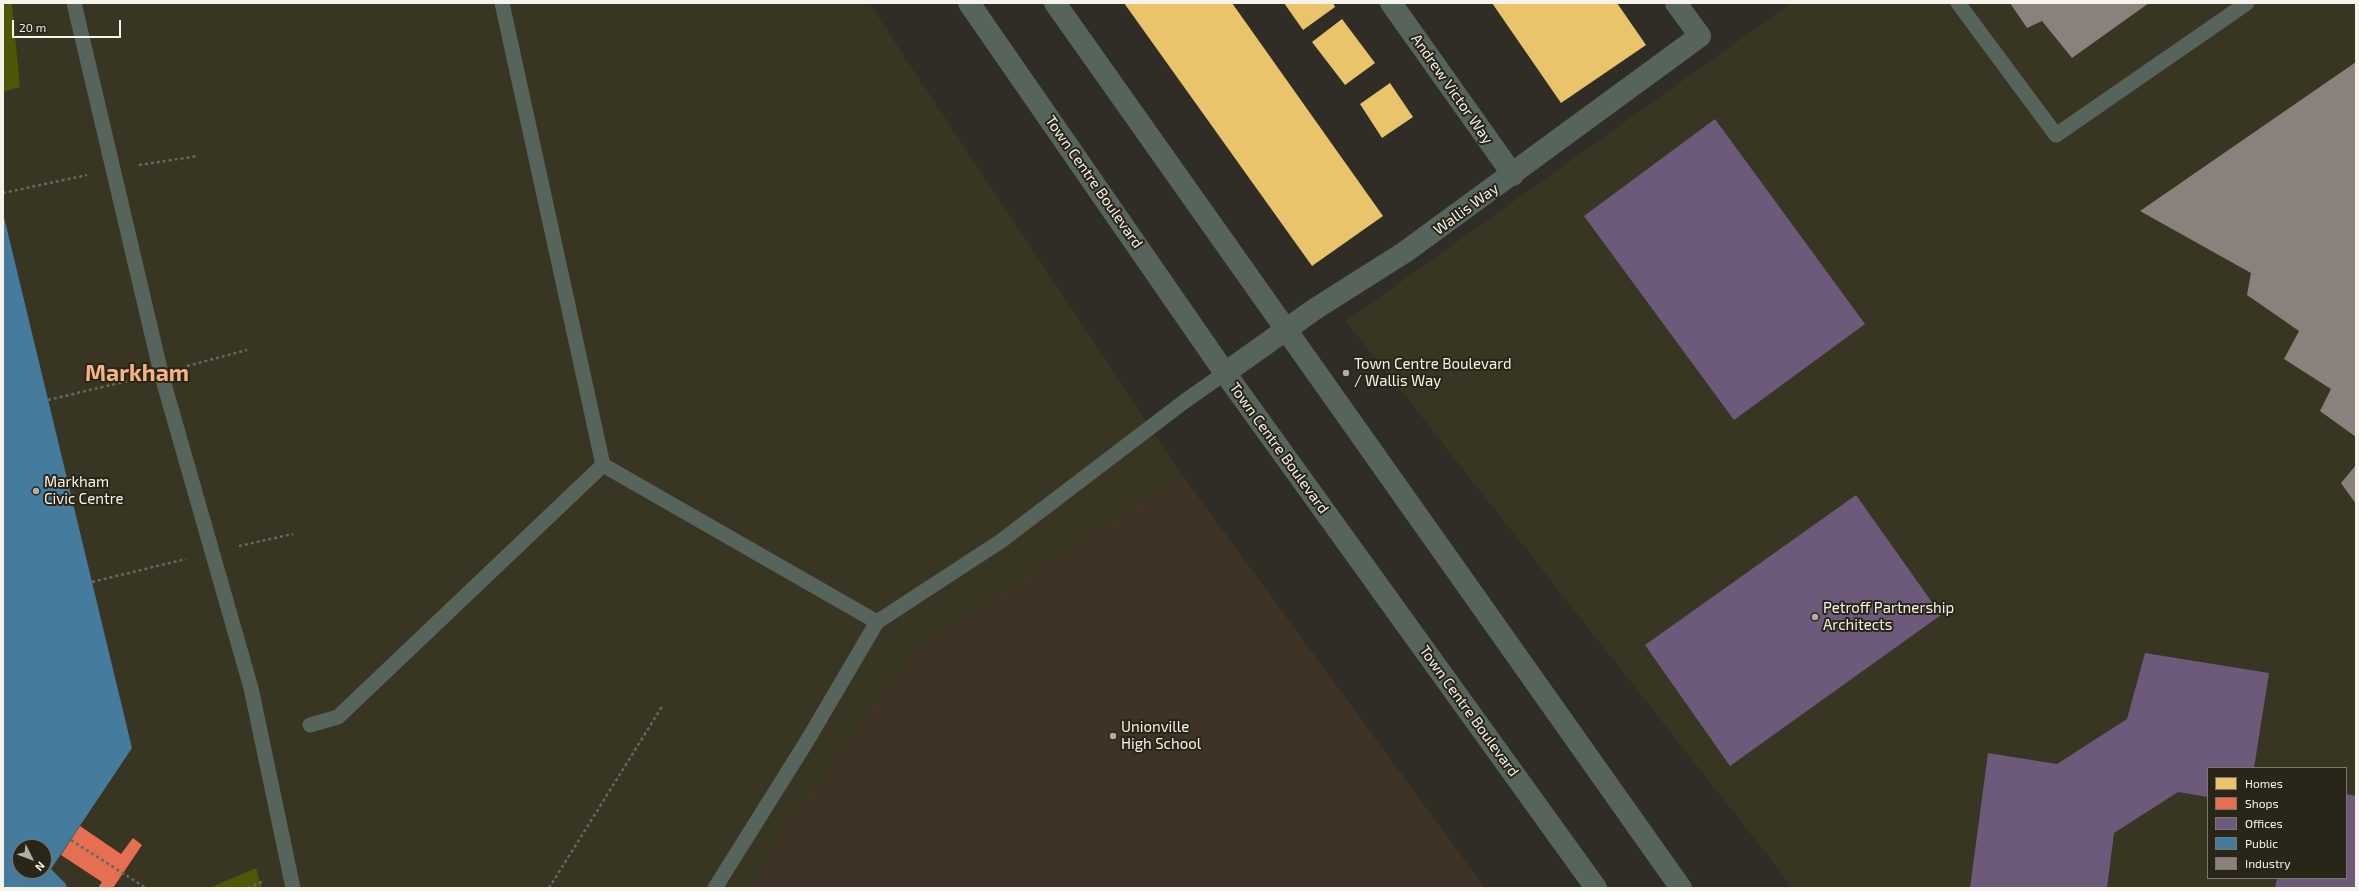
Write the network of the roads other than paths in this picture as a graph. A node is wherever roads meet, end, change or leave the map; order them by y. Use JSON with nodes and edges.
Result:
{"nodes":[{"id":1,"x":74,"y":3,"type":"edge"},
{"id":2,"x":502,"y":3,"type":"edge"},
{"id":3,"x":969,"y":3,"type":"edge"},
{"id":4,"x":1055,"y":3,"type":"edge"},
{"id":5,"x":1391,"y":3,"type":"edge"},
{"id":6,"x":1676,"y":3,"type":"edge"},
{"id":7,"x":1958,"y":3,"type":"edge"},
{"id":8,"x":2247,"y":3,"type":"edge"},
{"id":9,"x":1513,"y":174,"type":"junction"},
{"id":10,"x":1285,"y":330,"type":"junction"},
{"id":11,"x":1225,"y":373,"type":"junction"},
{"id":12,"x":603,"y":465,"type":"junction"},
{"id":13,"x":877,"y":622,"type":"junction"},
{"id":14,"x":310,"y":725,"type":"dead end"},
{"id":15,"x":293,"y":888,"type":"edge"},
{"id":16,"x":715,"y":888,"type":"edge"},
{"id":17,"x":1596,"y":888,"type":"edge"},
{"id":18,"x":1681,"y":888,"type":"edge"}],
"edges":[{"from":1,"to":15,"type":"lane"},
{"from":2,"to":12,"type":"lane"},
{"from":3,"to":11,"type":"main road","name":"Town Centre Boulevard"},
{"from":4,"to":10,"type":"main road"},
{"from":5,"to":9,"type":"street","name":"Andrew Victor Way"},
{"from":6,"to":9,"type":"street","name":"Wallis Way"},
{"from":7,"to":8,"type":"lane"},
{"from":9,"to":10,"type":"street","name":"Wallis Way"},
{"from":10,"to":11,"type":"street","name":"Wallis Way"},
{"from":10,"to":18,"type":"main road"},
{"from":11,"to":13,"type":"lane"},
{"from":11,"to":17,"type":"main road","name":"Town Centre Boulevard"},
{"from":12,"to":13,"type":"lane"},
{"from":12,"to":14,"type":"lane"},
{"from":13,"to":16,"type":"lane"}]}
